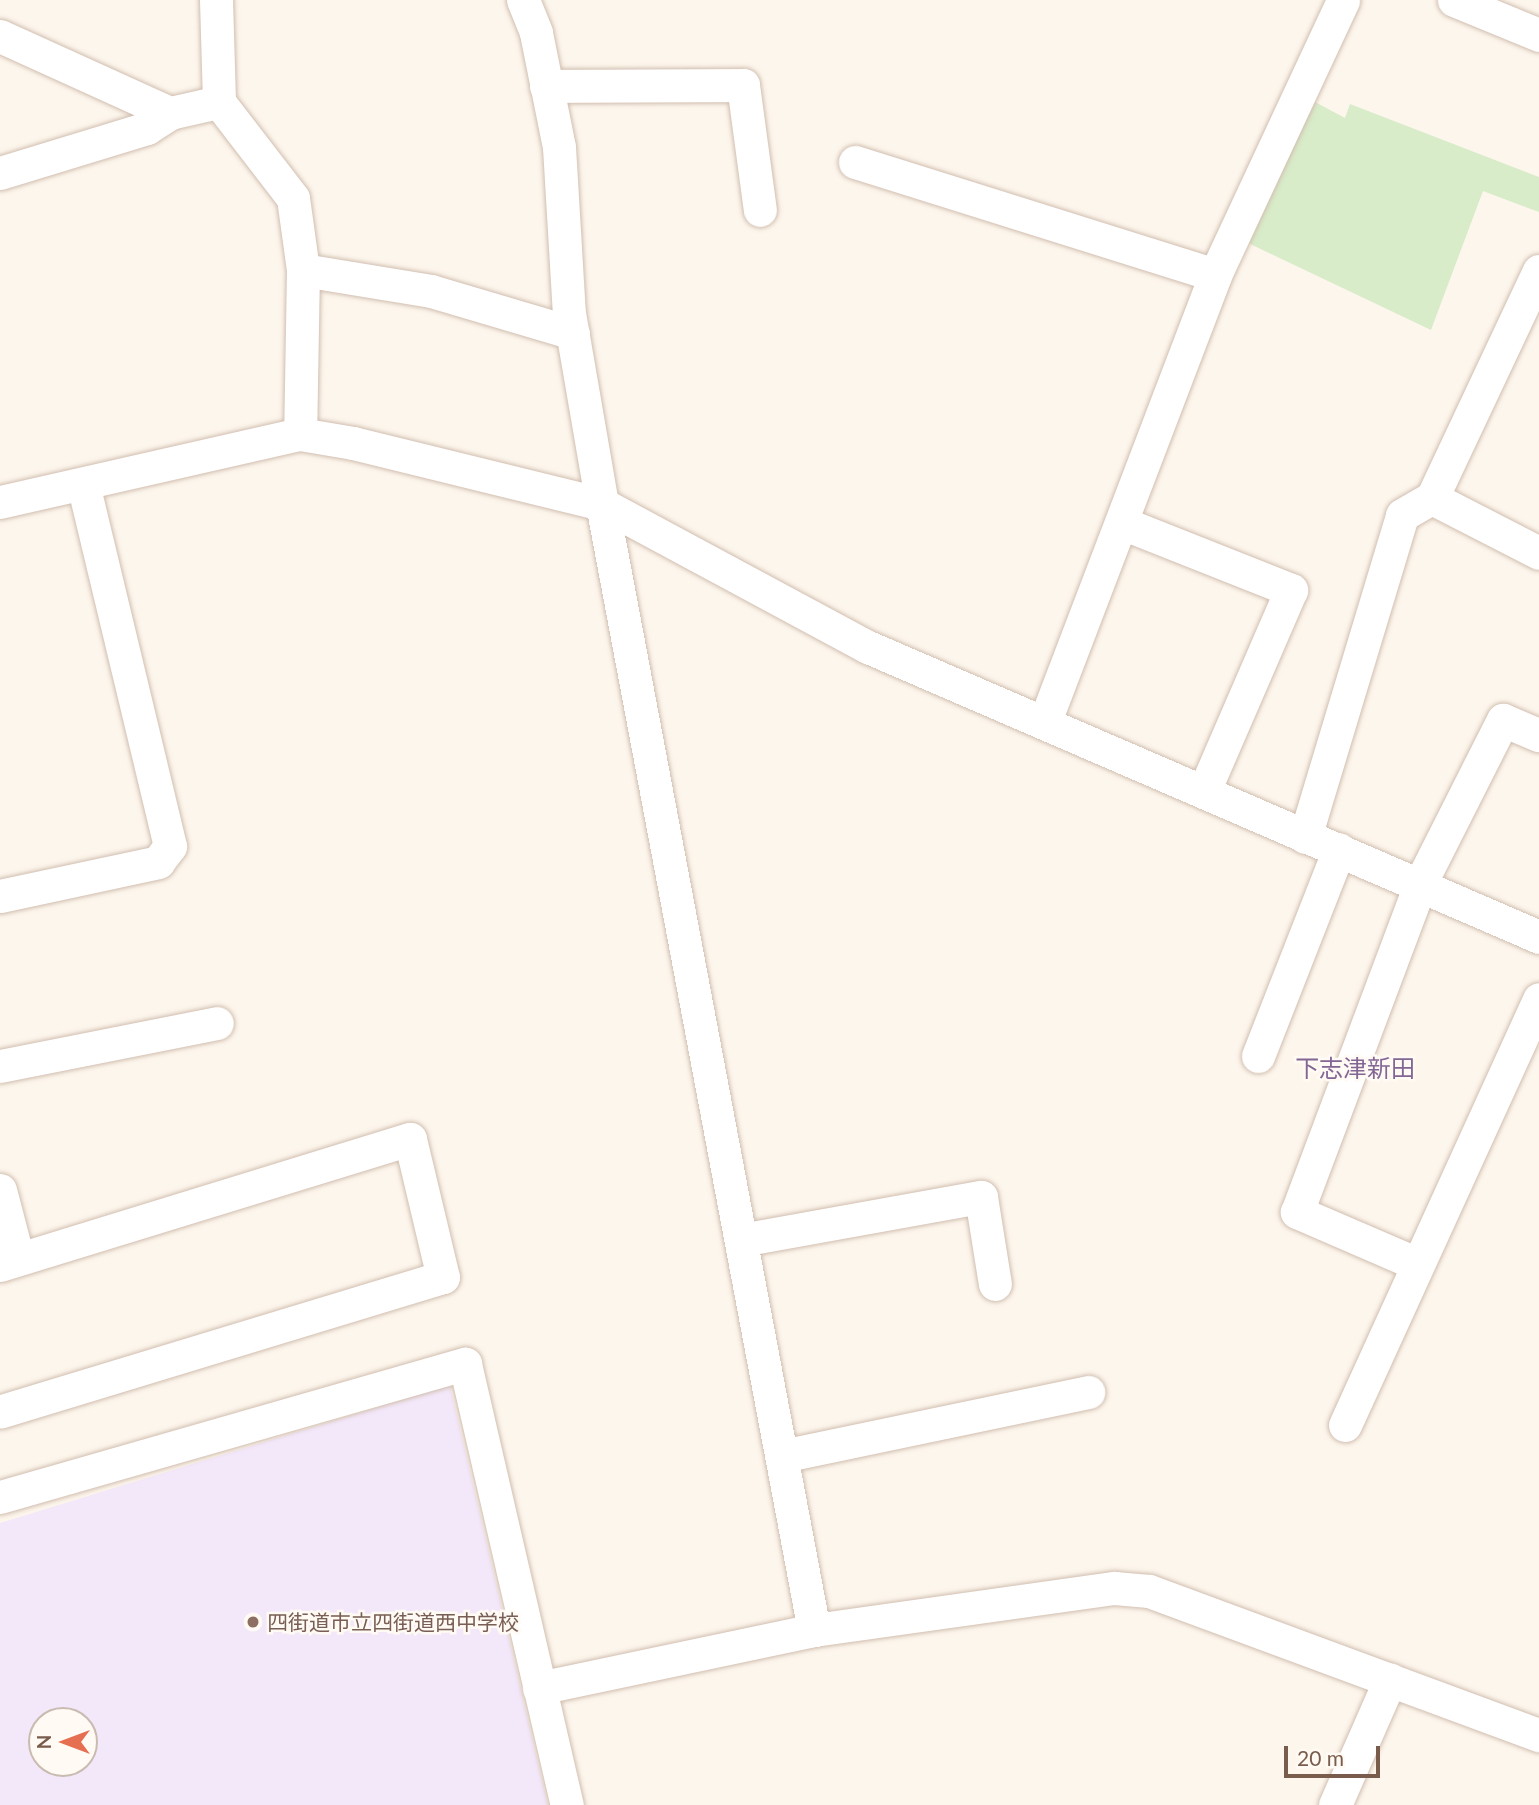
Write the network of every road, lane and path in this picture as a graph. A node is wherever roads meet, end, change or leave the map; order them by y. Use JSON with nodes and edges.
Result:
{"nodes":[{"id":1,"x":216,"y":0,"type":"edge"},
{"id":2,"x":523,"y":0,"type":"edge"},
{"id":3,"x":1343,"y":0,"type":"edge"},
{"id":4,"x":1454,"y":0,"type":"edge"},
{"id":5,"x":1539,"y":34,"type":"edge"},
{"id":6,"x":0,"y":36,"type":"edge"},
{"id":7,"x":546,"y":86,"type":"junction"},
{"id":8,"x":219,"y":102,"type":"junction"},
{"id":9,"x":170,"y":113,"type":"junction"},
{"id":10,"x":855,"y":162,"type":"dead end"},
{"id":11,"x":0,"y":173,"type":"edge"},
{"id":12,"x":760,"y":210,"type":"dead end"},
{"id":13,"x":303,"y":270,"type":"junction"},
{"id":14,"x":1539,"y":271,"type":"edge"},
{"id":15,"x":1215,"y":275,"type":"junction"},
{"id":16,"x":573,"y":333,"type":"junction"},
{"id":17,"x":300,"y":434,"type":"junction"},
{"id":18,"x":83,"y":484,"type":"junction"},
{"id":19,"x":1432,"y":498,"type":"junction"},
{"id":20,"x":0,"y":502,"type":"edge"},
{"id":21,"x":602,"y":504,"type":"junction"},
{"id":22,"x":1122,"y":523,"type":"junction"},
{"id":23,"x":1539,"y":553,"type":"edge"},
{"id":24,"x":1045,"y":721,"type":"junction"},
{"id":25,"x":1539,"y":735,"type":"edge"},
{"id":26,"x":1204,"y":791,"type":"junction"},
{"id":27,"x":1305,"y":837,"type":"junction"},
{"id":28,"x":1339,"y":849,"type":"junction"},
{"id":29,"x":1420,"y":884,"type":"junction"},
{"id":30,"x":0,"y":896,"type":"edge"},
{"id":31,"x":1539,"y":937,"type":"edge"},
{"id":32,"x":1539,"y":999,"type":"edge"},
{"id":33,"x":217,"y":1023,"type":"dead end"},
{"id":34,"x":1258,"y":1056,"type":"dead end"},
{"id":35,"x":0,"y":1066,"type":"edge"},
{"id":36,"x":0,"y":1190,"type":"edge"},
{"id":37,"x":741,"y":1240,"type":"junction"},
{"id":38,"x":9,"y":1262,"type":"edge"},
{"id":39,"x":1415,"y":1263,"type":"junction"},
{"id":40,"x":995,"y":1284,"type":"dead end"},
{"id":41,"x":1088,"y":1392,"type":"dead end"},
{"id":42,"x":0,"y":1412,"type":"edge"},
{"id":43,"x":1345,"y":1425,"type":"dead end"},
{"id":44,"x":782,"y":1456,"type":"junction"},
{"id":45,"x":0,"y":1497,"type":"edge"},
{"id":46,"x":814,"y":1630,"type":"junction"},
{"id":47,"x":1390,"y":1680,"type":"junction"},
{"id":48,"x":539,"y":1688,"type":"junction"},
{"id":49,"x":1539,"y":1735,"type":"edge"},
{"id":50,"x":567,"y":1805,"type":"edge"},
{"id":51,"x":1335,"y":1805,"type":"edge"}],
"edges":[{"from":1,"to":8,"type":"street"},
{"from":2,"to":7,"type":"street"},
{"from":3,"to":15,"type":"street"},
{"from":4,"to":5,"type":"street"},
{"from":6,"to":9,"type":"street"},
{"from":7,"to":12,"type":"street"},
{"from":7,"to":16,"type":"street"},
{"from":8,"to":9,"type":"street"},
{"from":8,"to":13,"type":"street"},
{"from":9,"to":11,"type":"street"},
{"from":10,"to":15,"type":"street"},
{"from":13,"to":16,"type":"street"},
{"from":13,"to":17,"type":"street"},
{"from":14,"to":19,"type":"street"},
{"from":15,"to":22,"type":"street"},
{"from":16,"to":21,"type":"street"},
{"from":17,"to":18,"type":"street"},
{"from":17,"to":21,"type":"street"},
{"from":18,"to":20,"type":"street"},
{"from":18,"to":30,"type":"street"},
{"from":19,"to":23,"type":"street"},
{"from":19,"to":27,"type":"street"},
{"from":21,"to":24,"type":"street"},
{"from":21,"to":37,"type":"street"},
{"from":22,"to":24,"type":"street"},
{"from":22,"to":26,"type":"street"},
{"from":24,"to":26,"type":"street"},
{"from":25,"to":29,"type":"street"},
{"from":26,"to":27,"type":"street"},
{"from":27,"to":28,"type":"street"},
{"from":28,"to":29,"type":"street"},
{"from":28,"to":34,"type":"street"},
{"from":29,"to":31,"type":"street"},
{"from":29,"to":39,"type":"street"},
{"from":32,"to":39,"type":"street"},
{"from":33,"to":35,"type":"street"},
{"from":36,"to":38,"type":"street"},
{"from":37,"to":40,"type":"street"},
{"from":37,"to":44,"type":"street"},
{"from":38,"to":42,"type":"street"},
{"from":39,"to":43,"type":"street"},
{"from":41,"to":44,"type":"street"},
{"from":44,"to":46,"type":"street"},
{"from":45,"to":48,"type":"street"},
{"from":46,"to":47,"type":"street"},
{"from":46,"to":48,"type":"street"},
{"from":47,"to":49,"type":"street"},
{"from":47,"to":51,"type":"street"},
{"from":48,"to":50,"type":"street"}]}
